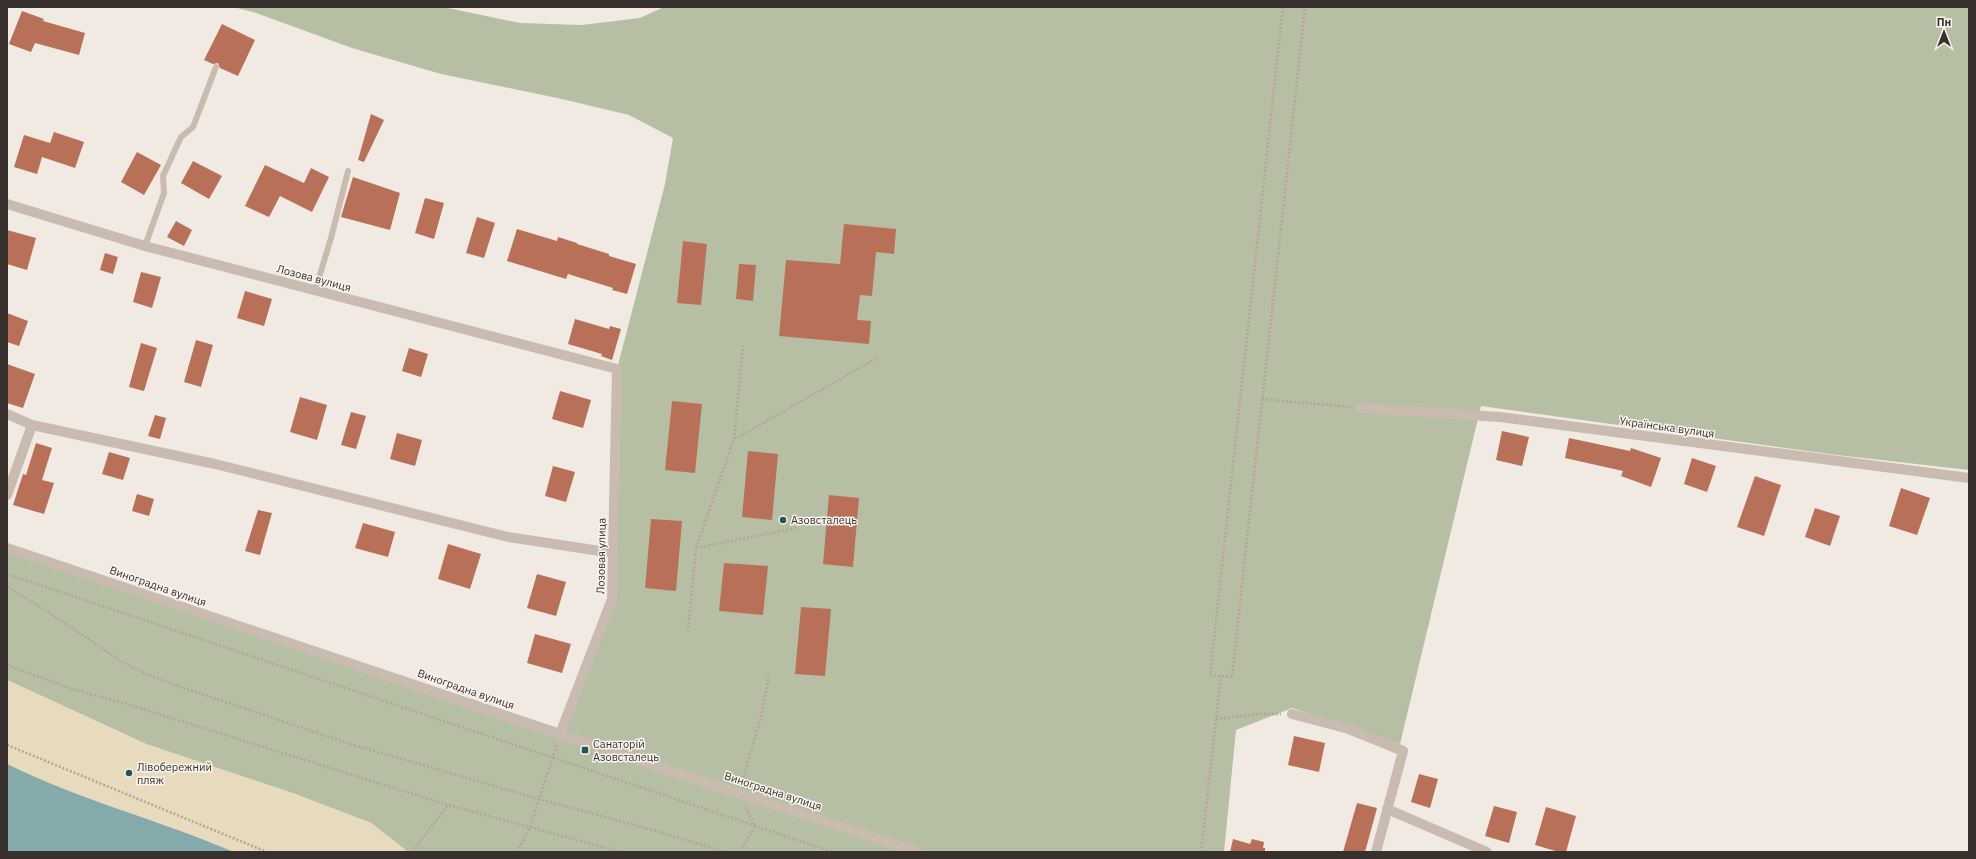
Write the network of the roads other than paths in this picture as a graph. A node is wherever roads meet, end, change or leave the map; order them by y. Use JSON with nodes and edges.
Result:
{"nodes":[{"id":1,"x":216,"y":67,"type":"dead end"},
{"id":2,"x":348,"y":171,"type":"dead end"},
{"id":3,"x":7,"y":204,"type":"edge"},
{"id":4,"x":145,"y":246,"type":"junction"},
{"id":5,"x":315,"y":290,"type":"junction"},
{"id":6,"x":617,"y":370,"type":"joint"},
{"id":7,"x":1361,"y":408,"type":"road end"},
{"id":8,"x":7,"y":414,"type":"edge"},
{"id":9,"x":32,"y":425,"type":"junction"},
{"id":10,"x":1969,"y":478,"type":"edge"},
{"id":11,"x":7,"y":495,"type":"edge"},
{"id":12,"x":7,"y":548,"type":"edge"},
{"id":13,"x":613,"y":553,"type":"junction"},
{"id":14,"x":1292,"y":714,"type":"road end"},
{"id":15,"x":560,"y":734,"type":"junction"},
{"id":16,"x":1387,"y":809,"type":"junction"},
{"id":17,"x":917,"y":852,"type":"edge"},
{"id":18,"x":1376,"y":852,"type":"edge"},
{"id":19,"x":1487,"y":852,"type":"edge"}],
"edges":[{"from":1,"to":4,"type":"lane"},
{"from":2,"to":5,"type":"lane"},
{"from":3,"to":4,"type":"street","name":"Лозова вулиця"},
{"from":4,"to":5,"type":"street","name":"Лозова вулиця"},
{"from":5,"to":6,"type":"street","name":"Лозова вулиця"},
{"from":6,"to":13,"type":"street","name":"Лозовая улица"},
{"from":7,"to":10,"type":"street","name":"Українська вулиця"},
{"from":8,"to":9,"type":"street"},
{"from":9,"to":11,"type":"street"},
{"from":9,"to":13,"type":"street"},
{"from":12,"to":15,"type":"street","name":"Виноградна вулиця"},
{"from":13,"to":15,"type":"street","name":"Лозовая улица"},
{"from":14,"to":16,"type":"street"},
{"from":15,"to":17,"type":"street","name":"Виноградна вулиця"},
{"from":16,"to":18,"type":"street"},
{"from":16,"to":19,"type":"street"}]}
